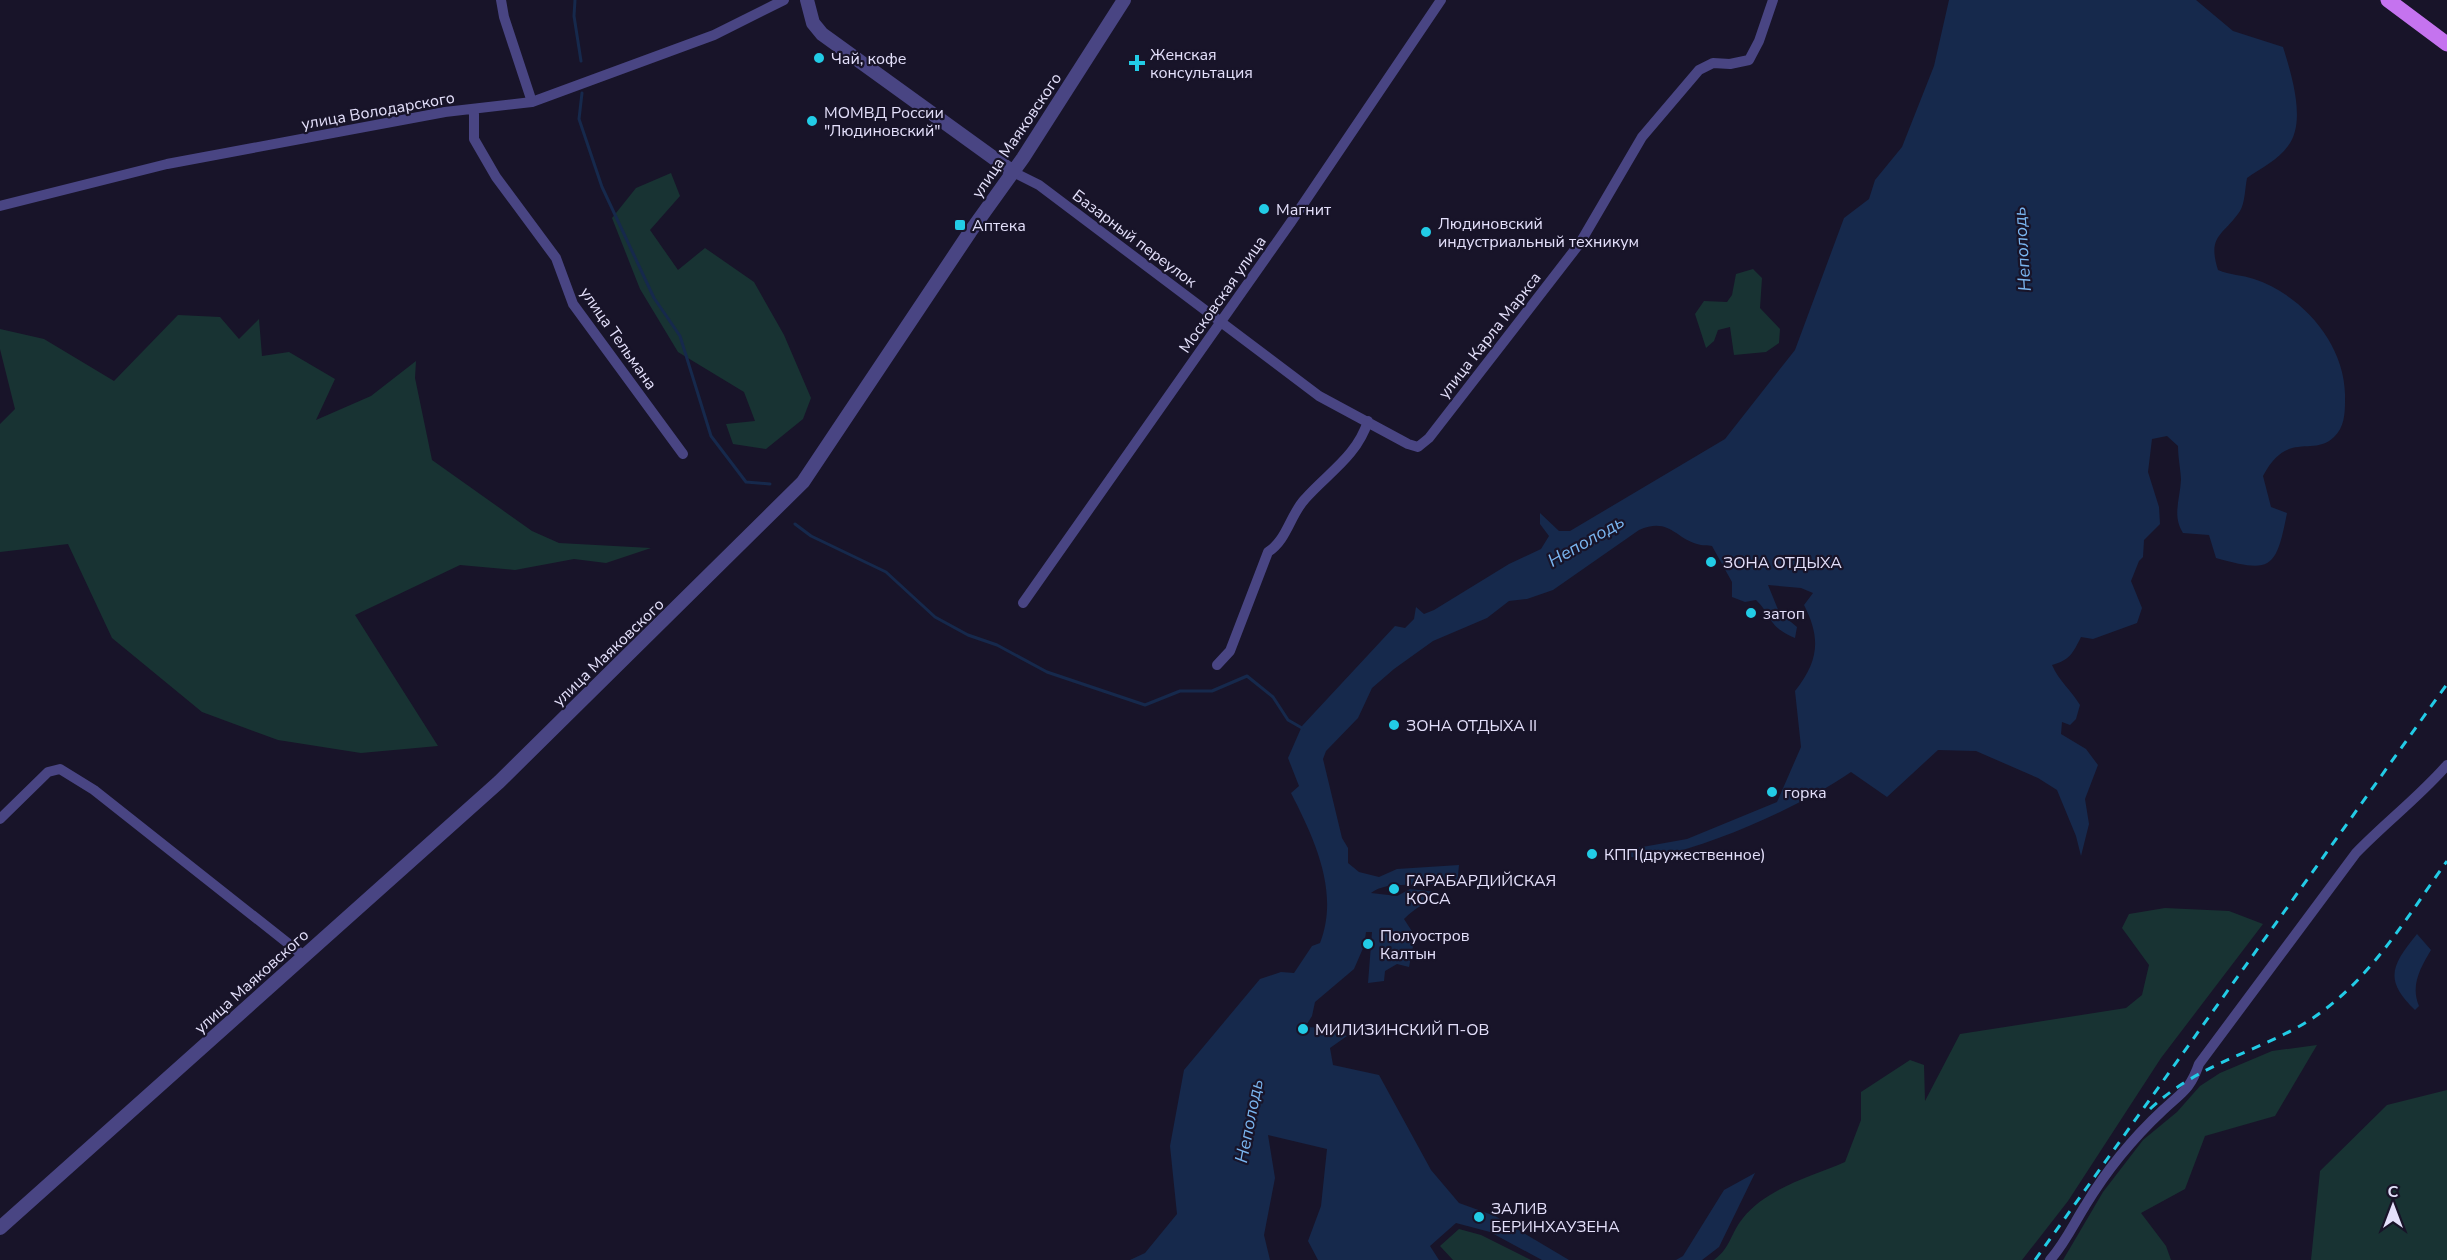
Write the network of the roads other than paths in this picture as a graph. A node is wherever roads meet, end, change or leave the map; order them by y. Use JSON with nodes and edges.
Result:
{"nodes":[{"id":1,"x":501,"y":0,"type":"edge"},
{"id":2,"x":783,"y":0,"type":"edge"},
{"id":3,"x":807,"y":0,"type":"edge"},
{"id":4,"x":1124,"y":0,"type":"edge"},
{"id":5,"x":1441,"y":0,"type":"edge"},
{"id":6,"x":1773,"y":0,"type":"edge"},
{"id":7,"x":2388,"y":0,"type":"edge"},
{"id":8,"x":2447,"y":44,"type":"edge"},
{"id":9,"x":532,"y":102,"type":"junction"},
{"id":10,"x":474,"y":111,"type":"junction"},
{"id":11,"x":1013,"y":172,"type":"junction"},
{"id":12,"x":0,"y":206,"type":"edge"},
{"id":13,"x":1220,"y":321,"type":"junction"},
{"id":14,"x":1368,"y":421,"type":"junction"},
{"id":15,"x":1418,"y":447,"type":"joint"},
{"id":16,"x":683,"y":454,"type":"dead end"},
{"id":17,"x":1023,"y":603,"type":"dead end"},
{"id":18,"x":1217,"y":665,"type":"dead end"},
{"id":19,"x":2447,"y":765,"type":"edge"},
{"id":20,"x":0,"y":819,"type":"edge"},
{"id":21,"x":304,"y":956,"type":"junction"},
{"id":22,"x":0,"y":1228,"type":"edge"},
{"id":23,"x":2050,"y":1260,"type":"edge"}],
"edges":[{"from":1,"to":9,"type":"street"},
{"from":2,"to":9,"type":"street","name":"улица Володарского"},
{"from":3,"to":11,"type":"street"},
{"from":4,"to":11,"type":"street","name":"улица Маяковского"},
{"from":5,"to":13,"type":"street","name":"Московская улица"},
{"from":6,"to":15,"type":"street","name":"улица Карла Маркса"},
{"from":7,"to":8,"type":"main road"},
{"from":9,"to":10,"type":"street","name":"улица Володарского"},
{"from":10,"to":12,"type":"street","name":"улица Володарского"},
{"from":10,"to":16,"type":"street","name":"улица Тельмана"},
{"from":11,"to":13,"type":"street","name":"Базарный переулок"},
{"from":11,"to":21,"type":"street","name":"улица Маяковского"},
{"from":13,"to":14,"type":"street","name":"Базарный переулок"},
{"from":13,"to":17,"type":"street","name":"Московская улица"},
{"from":14,"to":15,"type":"street","name":"Базарный переулок"},
{"from":14,"to":18,"type":"street"},
{"from":19,"to":23,"type":"street"},
{"from":20,"to":21,"type":"street"},
{"from":21,"to":22,"type":"street","name":"улица Маяковского"}]}
